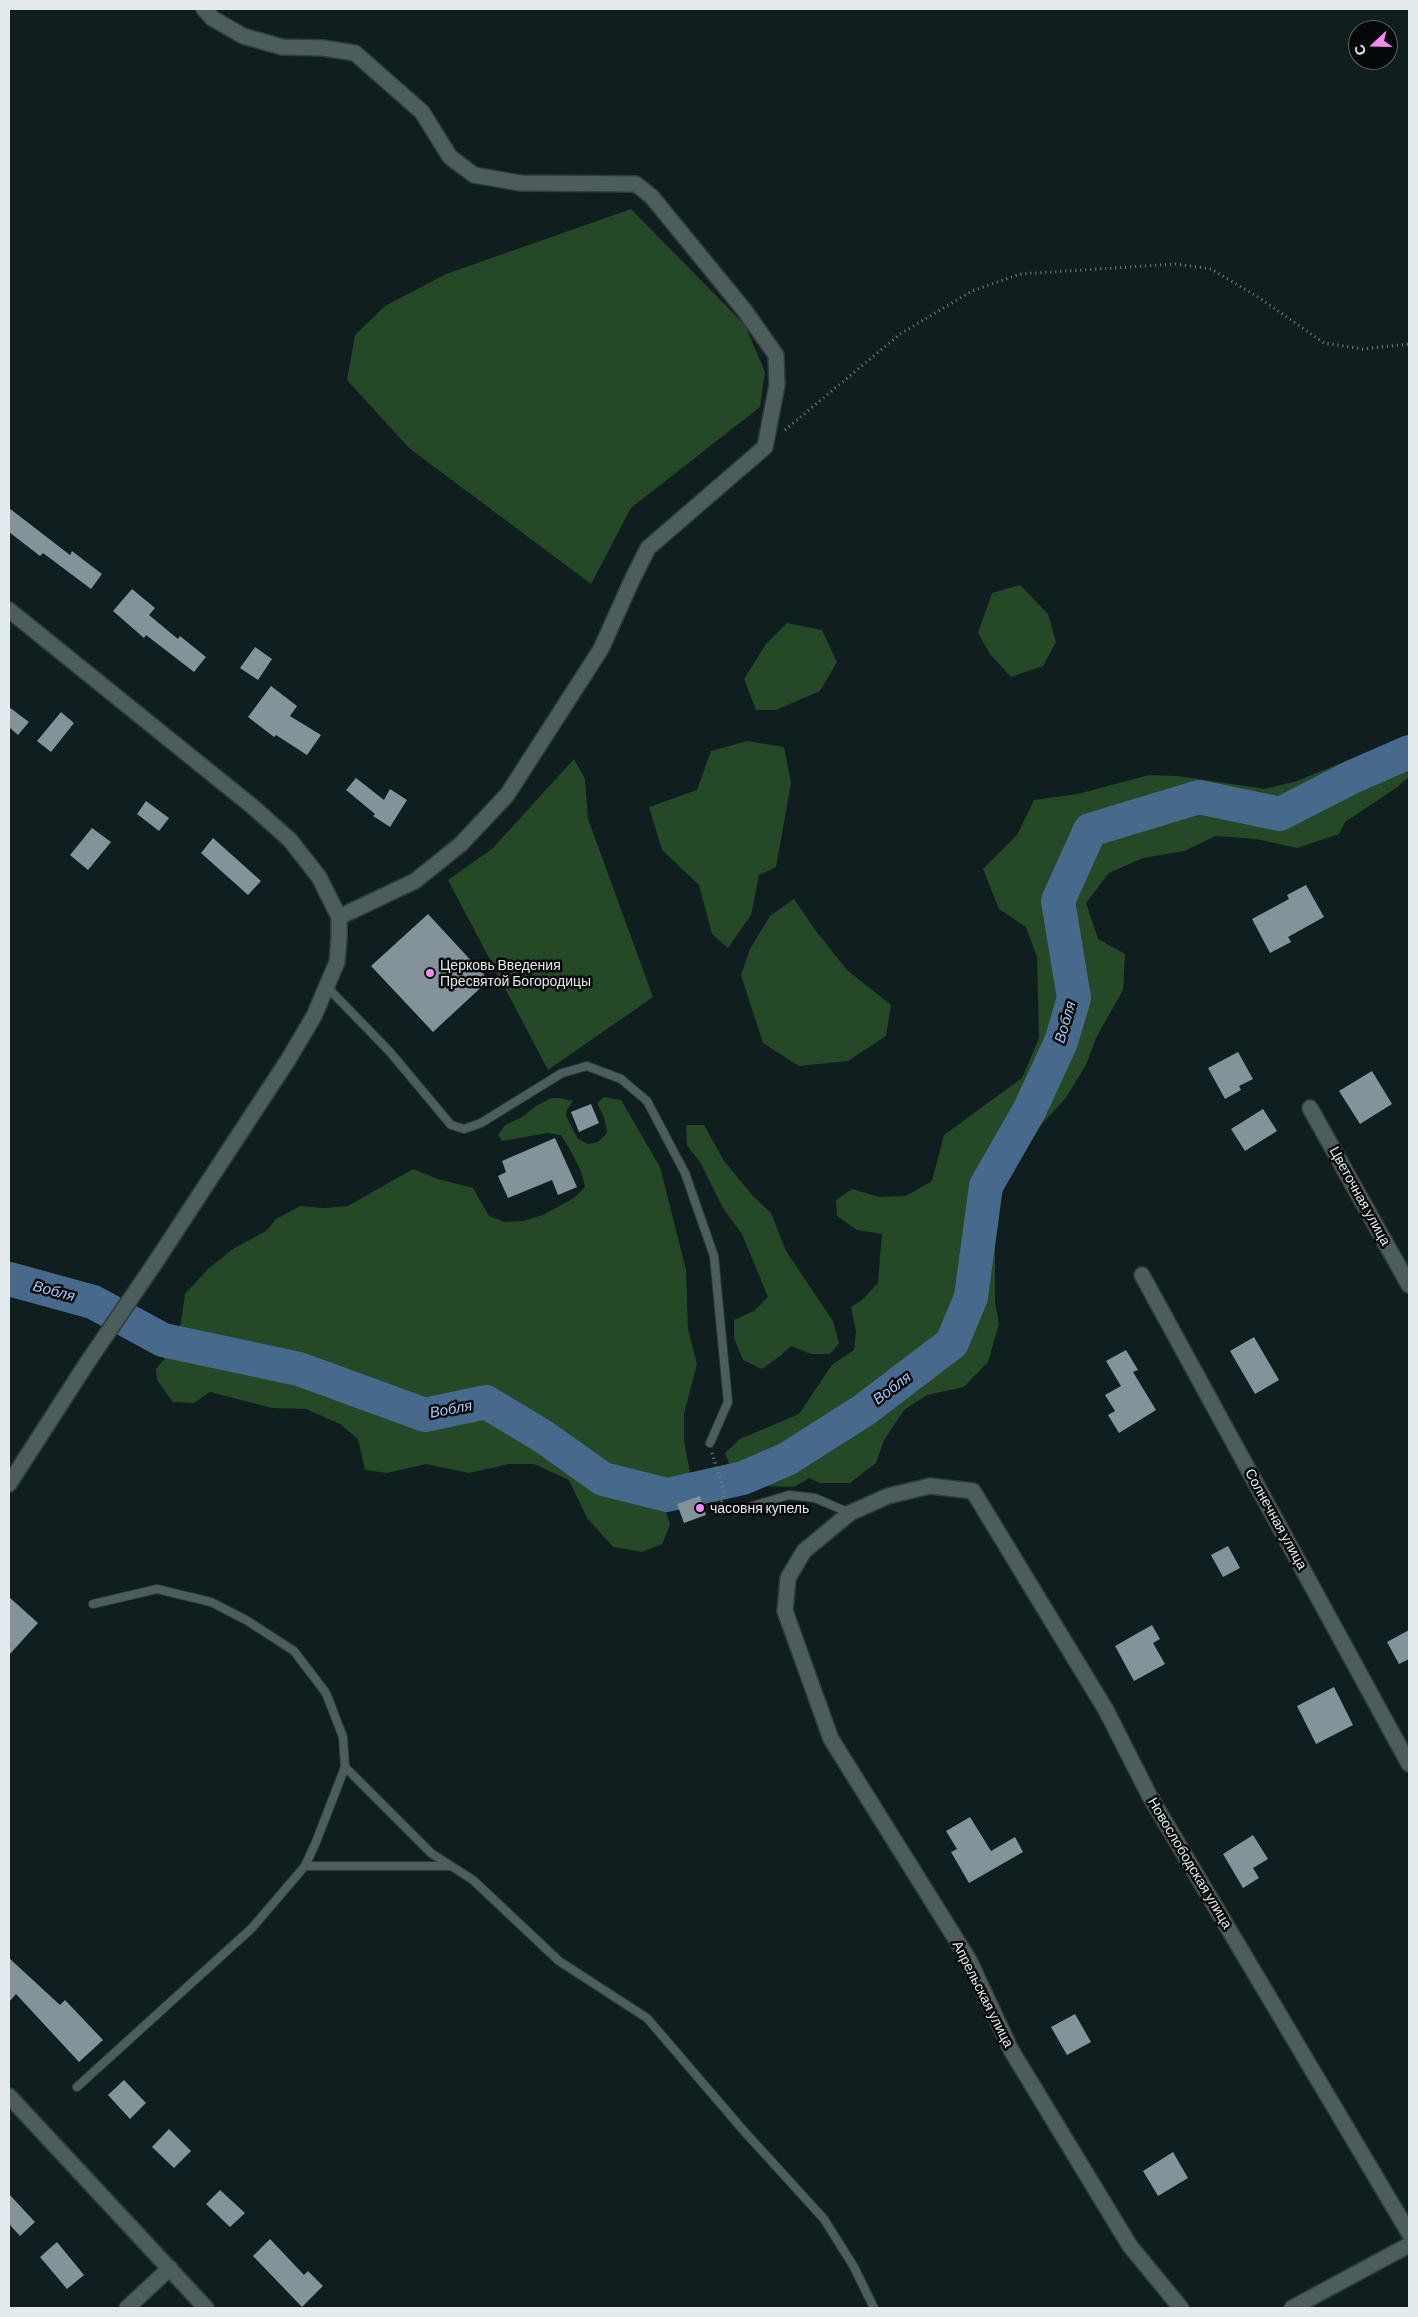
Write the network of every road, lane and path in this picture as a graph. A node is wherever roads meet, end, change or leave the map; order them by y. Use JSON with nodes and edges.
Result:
{"nodes":[{"id":1,"x":204,"y":9,"type":"edge"},
{"id":2,"x":1409,"y":344,"type":"edge"},
{"id":3,"x":765,"y":447,"type":"junction"},
{"id":4,"x":9,"y":610,"type":"edge"},
{"id":5,"x":339,"y":917,"type":"junction"},
{"id":6,"x":327,"y":987,"type":"junction"},
{"id":7,"x":1310,"y":1108,"type":"dead end"},
{"id":8,"x":1142,"y":1275,"type":"dead end"},
{"id":9,"x":1409,"y":1285,"type":"edge"},
{"id":10,"x":710,"y":1443,"type":"dead end"},
{"id":11,"x":714,"y":1463,"type":"dead end"},
{"id":12,"x":9,"y":1484,"type":"edge"},
{"id":13,"x":714,"y":1506,"type":"dead end"},
{"id":14,"x":736,"y":1511,"type":"dead end"},
{"id":15,"x":850,"y":1514,"type":"junction"},
{"id":16,"x":93,"y":1604,"type":"dead end"},
{"id":17,"x":1409,"y":1764,"type":"edge"},
{"id":18,"x":344,"y":1767,"type":"junction"},
{"id":19,"x":305,"y":1866,"type":"junction"},
{"id":20,"x":452,"y":1866,"type":"junction"},
{"id":21,"x":77,"y":2087,"type":"dead end"},
{"id":22,"x":9,"y":2096,"type":"edge"},
{"id":23,"x":1409,"y":2233,"type":"edge"},
{"id":24,"x":1409,"y":2245,"type":"edge"},
{"id":25,"x":170,"y":2268,"type":"junction"},
{"id":26,"x":127,"y":2308,"type":"edge"},
{"id":27,"x":206,"y":2308,"type":"edge"},
{"id":28,"x":874,"y":2308,"type":"edge"},
{"id":29,"x":1181,"y":2308,"type":"edge"},
{"id":30,"x":1292,"y":2308,"type":"edge"}],
"edges":[{"from":1,"to":3,"type":"street"},
{"from":2,"to":3,"type":"path"},
{"from":3,"to":5,"type":"street"},
{"from":4,"to":5,"type":"street"},
{"from":5,"to":6,"type":"street"},
{"from":6,"to":10,"type":"lane"},
{"from":6,"to":12,"type":"street"},
{"from":7,"to":9,"type":"street","name":"Цветочная улица"},
{"from":8,"to":17,"type":"street","name":"Солнечная улица"},
{"from":11,"to":13,"type":"path"},
{"from":14,"to":15,"type":"lane"},
{"from":15,"to":23,"type":"street","name":"Новослободская улица"},
{"from":15,"to":29,"type":"street","name":"Апрельская улица"},
{"from":16,"to":18,"type":"lane"},
{"from":18,"to":19,"type":"lane"},
{"from":18,"to":20,"type":"lane"},
{"from":19,"to":20,"type":"lane"},
{"from":19,"to":21,"type":"lane"},
{"from":20,"to":28,"type":"lane"},
{"from":22,"to":25,"type":"street"},
{"from":24,"to":30,"type":"street"},
{"from":25,"to":26,"type":"street"},
{"from":25,"to":27,"type":"street"}]}
